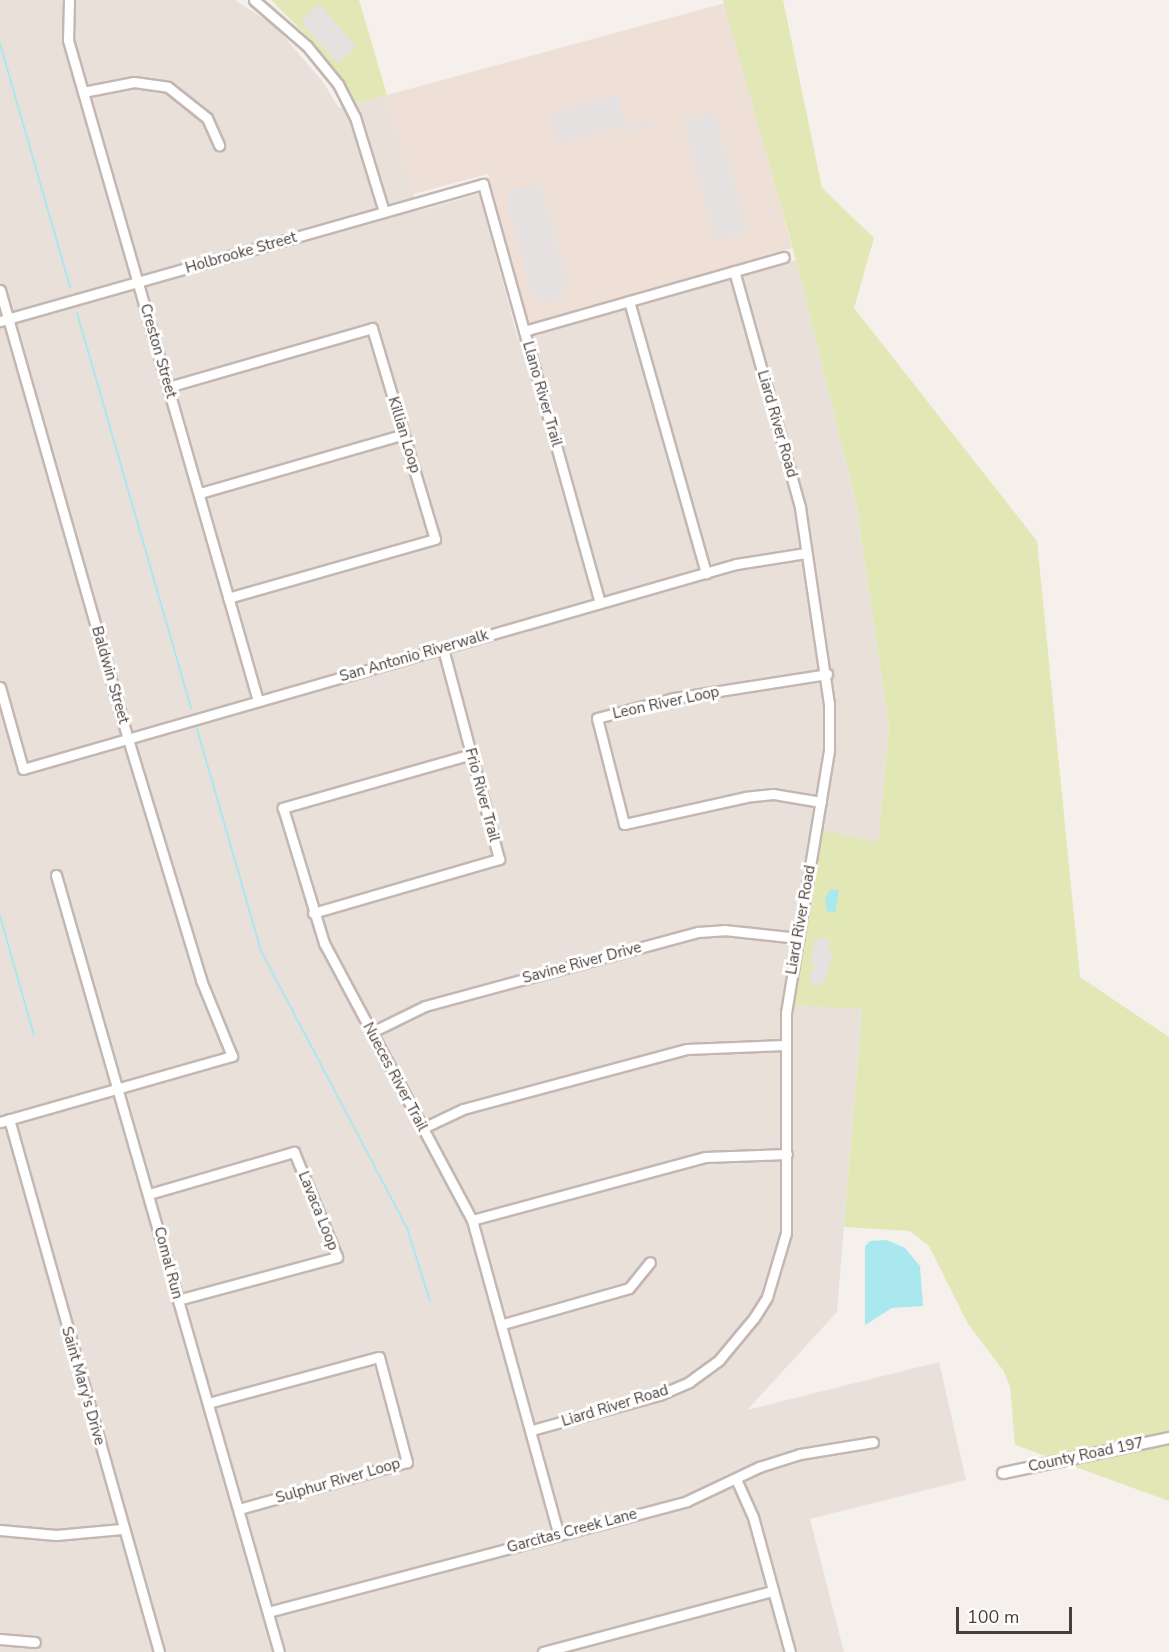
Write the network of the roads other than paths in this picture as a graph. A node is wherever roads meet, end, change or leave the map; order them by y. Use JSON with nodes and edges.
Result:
{"nodes":[{"id":1,"x":69,"y":0,"type":"edge"},
{"id":2,"x":254,"y":0,"type":"edge"},
{"id":3,"x":83,"y":92,"type":"junction"},
{"id":4,"x":219,"y":145,"type":"dead end"},
{"id":5,"x":483,"y":184,"type":"joint"},
{"id":6,"x":384,"y":212,"type":"junction"},
{"id":7,"x":784,"y":257,"type":"dead end"},
{"id":8,"x":734,"y":271,"type":"junction"},
{"id":9,"x":138,"y":282,"type":"junction"},
{"id":10,"x":0,"y":290,"type":"edge"},
{"id":11,"x":629,"y":301,"type":"junction"},
{"id":12,"x":4,"y":320,"type":"edge"},
{"id":13,"x":524,"y":331,"type":"junction"},
{"id":14,"x":168,"y":387,"type":"junction"},
{"id":15,"x":404,"y":434,"type":"junction"},
{"id":16,"x":200,"y":493,"type":"junction"},
{"id":17,"x":806,"y":553,"type":"junction"},
{"id":18,"x":706,"y":573,"type":"junction"},
{"id":19,"x":228,"y":598,"type":"junction"},
{"id":20,"x":600,"y":603,"type":"junction"},
{"id":21,"x":443,"y":648,"type":"junction"},
{"id":22,"x":827,"y":675,"type":"junction"},
{"id":23,"x":0,"y":687,"type":"edge"},
{"id":24,"x":258,"y":701,"type":"junction"},
{"id":25,"x":128,"y":739,"type":"junction"},
{"id":26,"x":472,"y":754,"type":"junction"},
{"id":27,"x":821,"y":802,"type":"junction"},
{"id":28,"x":56,"y":875,"type":"dead end"},
{"id":29,"x":313,"y":913,"type":"junction"},
{"id":30,"x":799,"y":938,"type":"junction"},
{"id":31,"x":372,"y":1032,"type":"junction"},
{"id":32,"x":784,"y":1045,"type":"junction"},
{"id":33,"x":117,"y":1088,"type":"junction"},
{"id":34,"x":4,"y":1121,"type":"edge"},
{"id":35,"x":423,"y":1128,"type":"junction"},
{"id":36,"x":787,"y":1154,"type":"junction"},
{"id":37,"x":149,"y":1194,"type":"junction"},
{"id":38,"x":472,"y":1220,"type":"junction"},
{"id":39,"x":650,"y":1262,"type":"dead end"},
{"id":40,"x":178,"y":1300,"type":"junction"},
{"id":41,"x":503,"y":1324,"type":"junction"},
{"id":42,"x":208,"y":1403,"type":"junction"},
{"id":43,"x":532,"y":1430,"type":"junction"},
{"id":44,"x":1169,"y":1438,"type":"edge"},
{"id":45,"x":873,"y":1442,"type":"dead end"},
{"id":46,"x":1003,"y":1473,"type":"dead end"},
{"id":47,"x":736,"y":1479,"type":"junction"},
{"id":48,"x":239,"y":1509,"type":"junction"},
{"id":49,"x":123,"y":1529,"type":"junction"},
{"id":50,"x":0,"y":1530,"type":"edge"},
{"id":51,"x":559,"y":1535,"type":"junction"},
{"id":52,"x":773,"y":1591,"type":"junction"},
{"id":53,"x":268,"y":1612,"type":"junction"},
{"id":54,"x":0,"y":1639,"type":"edge"},
{"id":55,"x":35,"y":1642,"type":"dead end"},
{"id":56,"x":159,"y":1652,"type":"edge"},
{"id":57,"x":279,"y":1652,"type":"edge"},
{"id":58,"x":543,"y":1652,"type":"edge"},
{"id":59,"x":790,"y":1652,"type":"edge"}],
"edges":[{"from":1,"to":3,"type":"street","name":"Creston Street"},
{"from":2,"to":6,"type":"street"},
{"from":3,"to":4,"type":"street"},
{"from":3,"to":9,"type":"street","name":"Creston Street"},
{"from":5,"to":6,"type":"street","name":"Holbrooke Street"},
{"from":5,"to":13,"type":"street","name":"Llano River Trail"},
{"from":6,"to":9,"type":"street","name":"Holbrooke Street"},
{"from":7,"to":8,"type":"street"},
{"from":8,"to":11,"type":"street"},
{"from":8,"to":17,"type":"street","name":"Liard River Road"},
{"from":9,"to":12,"type":"street","name":"Holbrooke Street"},
{"from":9,"to":14,"type":"street","name":"Creston Street"},
{"from":10,"to":12,"type":"street","name":"Baldwin Street"},
{"from":11,"to":13,"type":"street"},
{"from":11,"to":18,"type":"street"},
{"from":12,"to":25,"type":"street","name":"Baldwin Street"},
{"from":13,"to":20,"type":"street","name":"Llano River Trail"},
{"from":14,"to":15,"type":"street","name":"Killian Loop"},
{"from":14,"to":16,"type":"street","name":"Creston Street"},
{"from":15,"to":16,"type":"street"},
{"from":15,"to":19,"type":"street","name":"Killian Loop"},
{"from":16,"to":19,"type":"street","name":"Creston Street"},
{"from":17,"to":18,"type":"street","name":"San Antonio Riverwalk"},
{"from":17,"to":22,"type":"street","name":"Liard River Road"},
{"from":18,"to":20,"type":"street","name":"San Antonio Riverwalk"},
{"from":19,"to":24,"type":"street","name":"Creston Street"},
{"from":20,"to":21,"type":"street","name":"San Antonio Riverwalk"},
{"from":21,"to":24,"type":"street","name":"San Antonio Riverwalk"},
{"from":21,"to":26,"type":"street","name":"Frio River Trail"},
{"from":22,"to":27,"type":"street","name":"Liard River Road"},
{"from":22,"to":27,"type":"street","name":"Leon River Loop"},
{"from":23,"to":25,"type":"street","name":"San Antonio Riverwalk"},
{"from":24,"to":25,"type":"street","name":"San Antonio Riverwalk"},
{"from":25,"to":33,"type":"street","name":"Baldwin Street"},
{"from":26,"to":29,"type":"street","name":"Frio River Trail"},
{"from":26,"to":29,"type":"street","name":"Nueces River Trail"},
{"from":27,"to":30,"type":"street","name":"Liard River Road"},
{"from":28,"to":33,"type":"street","name":"Comal Run"},
{"from":29,"to":31,"type":"street","name":"Nueces River Trail"},
{"from":30,"to":31,"type":"street","name":"Savine River Drive"},
{"from":30,"to":32,"type":"street","name":"Liard River Road"},
{"from":31,"to":35,"type":"street","name":"Nueces River Trail"},
{"from":32,"to":35,"type":"street"},
{"from":32,"to":36,"type":"street","name":"Liard River Road"},
{"from":33,"to":34,"type":"street"},
{"from":33,"to":37,"type":"street","name":"Comal Run"},
{"from":34,"to":49,"type":"street","name":"Saint Mary's Drive"},
{"from":35,"to":38,"type":"street","name":"Nueces River Trail"},
{"from":36,"to":38,"type":"street"},
{"from":36,"to":43,"type":"street","name":"Liard River Road"},
{"from":37,"to":40,"type":"street","name":"Comal Run"},
{"from":37,"to":40,"type":"street","name":"Lavaca Loop"},
{"from":38,"to":41,"type":"street","name":"Nueces River Trail"},
{"from":39,"to":41,"type":"street"},
{"from":40,"to":42,"type":"street","name":"Comal Run"},
{"from":41,"to":43,"type":"street","name":"Nueces River Trail"},
{"from":42,"to":48,"type":"street","name":"Comal Run"},
{"from":42,"to":48,"type":"street","name":"Sulphur River Loop"},
{"from":43,"to":51,"type":"street","name":"Nueces River Trail"},
{"from":44,"to":46,"type":"street","name":"County Road 197"},
{"from":45,"to":47,"type":"street","name":"Garcitas Creek Lane"},
{"from":47,"to":51,"type":"street","name":"Garcitas Creek Lane"},
{"from":47,"to":52,"type":"street"},
{"from":48,"to":53,"type":"street","name":"Comal Run"},
{"from":49,"to":50,"type":"street"},
{"from":49,"to":56,"type":"street","name":"Saint Mary's Drive"},
{"from":51,"to":53,"type":"street","name":"Garcitas Creek Lane"},
{"from":52,"to":58,"type":"street"},
{"from":52,"to":59,"type":"street"},
{"from":53,"to":57,"type":"street","name":"Comal Run"},
{"from":54,"to":55,"type":"street"}]}
